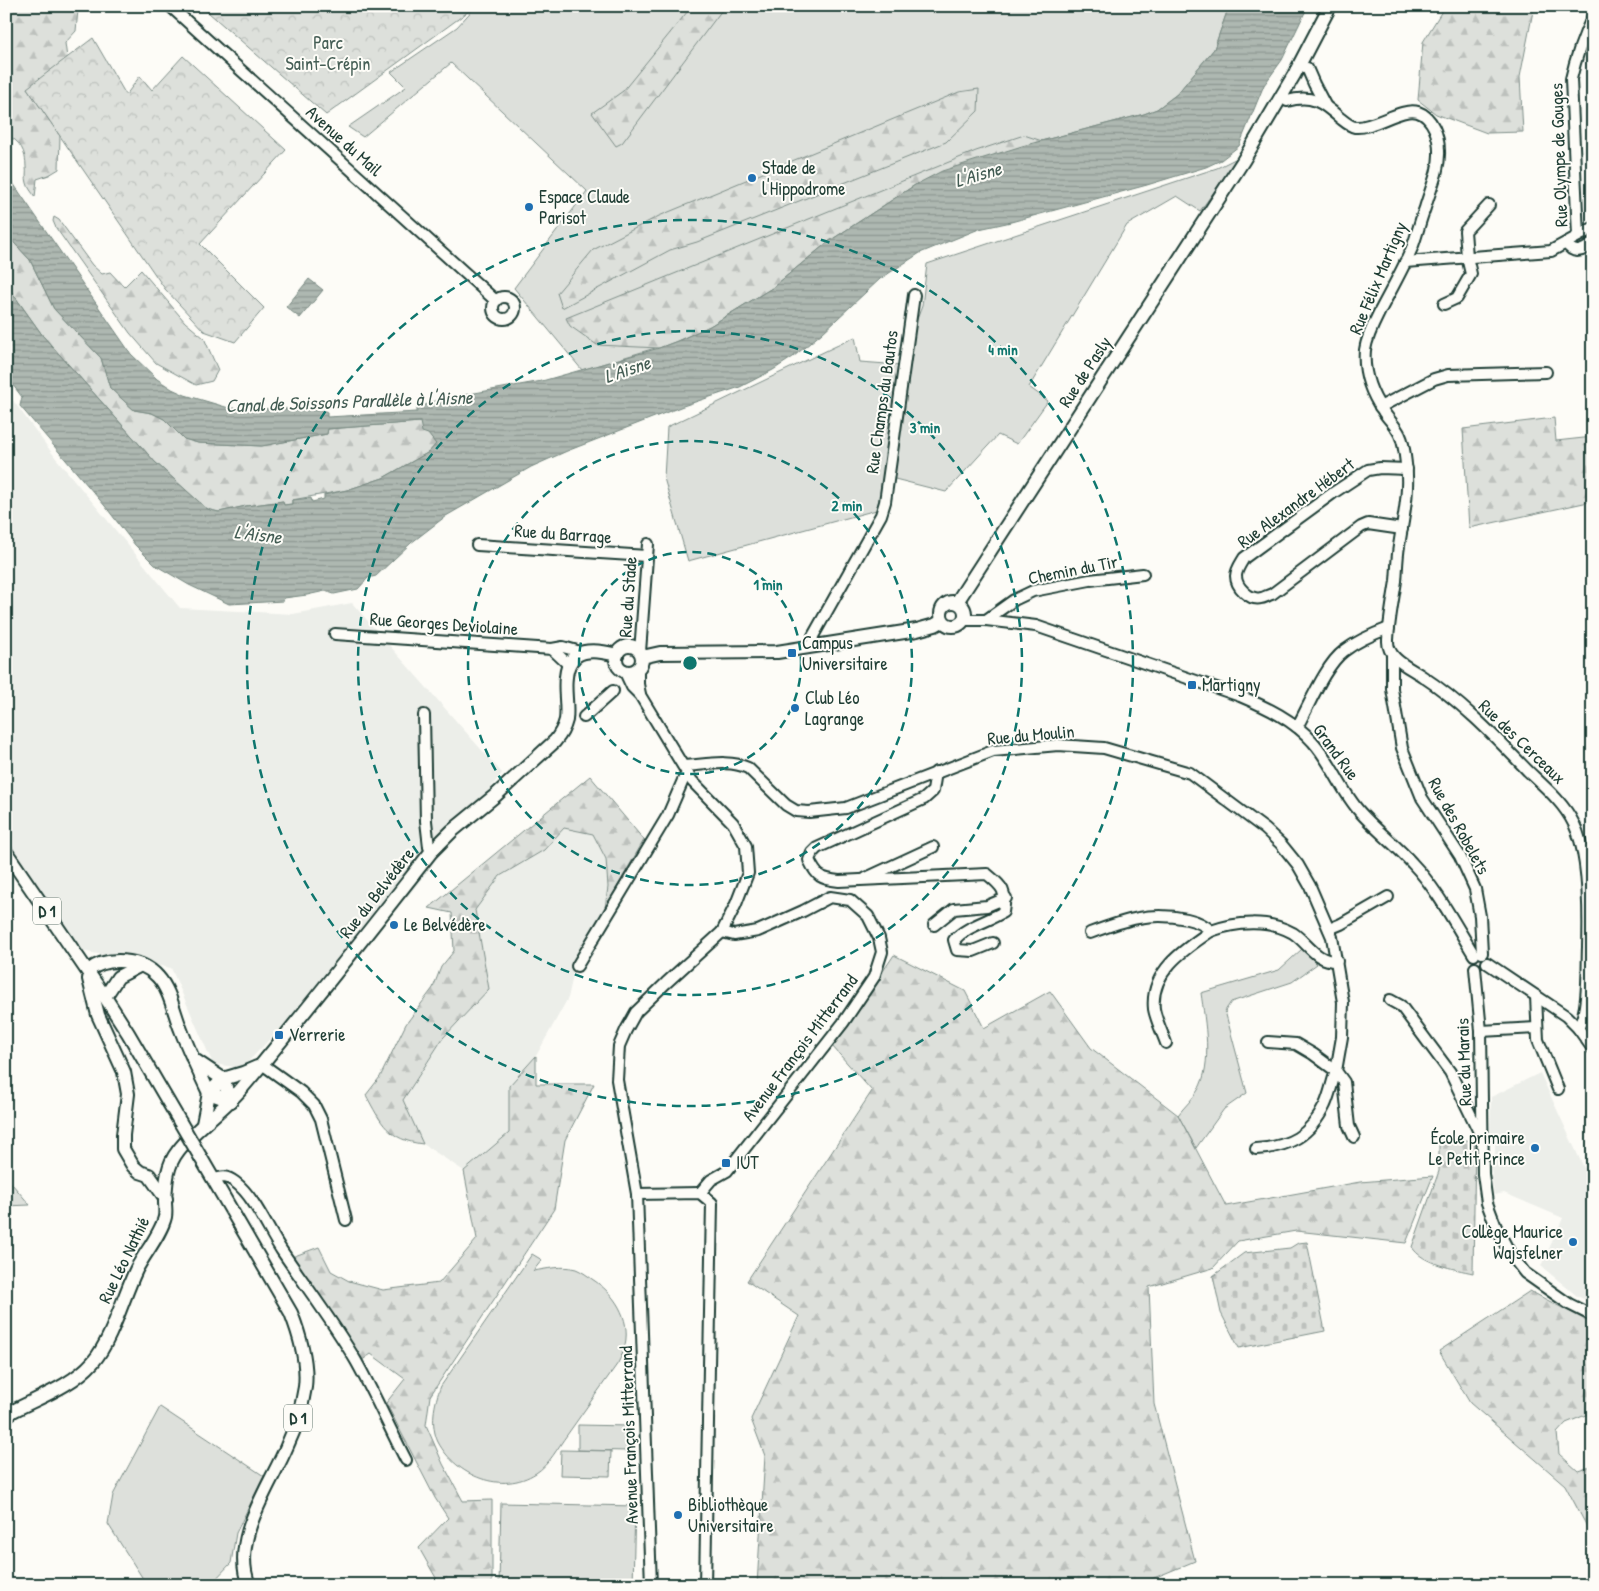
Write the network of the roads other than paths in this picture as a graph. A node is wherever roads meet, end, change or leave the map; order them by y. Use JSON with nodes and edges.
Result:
{"nodes":[{"id":1,"x":170,"y":6,"type":"edge"},
{"id":2,"x":1330,"y":6,"type":"edge"},
{"id":3,"x":1334,"y":6,"type":"edge"},
{"id":4,"x":1593,"y":16,"type":"edge"},
{"id":5,"x":1307,"y":68,"type":"junction"},
{"id":6,"x":1287,"y":101,"type":"junction"},
{"id":7,"x":1325,"y":106,"type":"junction"},
{"id":8,"x":1243,"y":160,"type":"junction"},
{"id":9,"x":1488,"y":205,"type":"dead end"},
{"id":10,"x":1593,"y":228,"type":"edge"},
{"id":11,"x":1578,"y":236,"type":"junction"},
{"id":12,"x":1566,"y":243,"type":"junction"},
{"id":13,"x":1593,"y":243,"type":"edge"},
{"id":14,"x":1467,"y":257,"type":"junction"},
{"id":15,"x":1405,"y":262,"type":"junction"},
{"id":16,"x":914,"y":294,"type":"dead end"},
{"id":17,"x":496,"y":301,"type":"dead end"},
{"id":18,"x":1444,"y":304,"type":"dead end"},
{"id":19,"x":1546,"y":372,"type":"dead end"},
{"id":20,"x":1380,"y":407,"type":"junction"},
{"id":21,"x":1407,"y":469,"type":"junction"},
{"id":22,"x":1402,"y":530,"type":"junction"},
{"id":23,"x":648,"y":544,"type":"dead end"},
{"id":24,"x":477,"y":545,"type":"dead end"},
{"id":25,"x":647,"y":556,"type":"junction"},
{"id":26,"x":1143,"y":574,"type":"dead end"},
{"id":27,"x":957,"y":602,"type":"junction"},
{"id":28,"x":964,"y":620,"type":"junction"},
{"id":29,"x":986,"y":620,"type":"junction"},
{"id":30,"x":942,"y":621,"type":"junction"},
{"id":31,"x":1389,"y":628,"type":"junction"},
{"id":32,"x":335,"y":634,"type":"dead end"},
{"id":33,"x":812,"y":647,"type":"junction"},
{"id":34,"x":552,"y":649,"type":"junction"},
{"id":35,"x":581,"y":652,"type":"junction"},
{"id":36,"x":617,"y":655,"type":"junction"},
{"id":37,"x":1392,"y":656,"type":"junction"},
{"id":38,"x":640,"y":659,"type":"junction"},
{"id":39,"x":569,"y":665,"type":"junction"},
{"id":40,"x":624,"y":670,"type":"junction"},
{"id":41,"x":613,"y":691,"type":"dead end"},
{"id":42,"x":640,"y":695,"type":"junction"},
{"id":43,"x":424,"y":715,"type":"dead end"},
{"id":44,"x":584,"y":717,"type":"dead end"},
{"id":45,"x":1298,"y":727,"type":"junction"},
{"id":46,"x":686,"y":770,"type":"junction"},
{"id":47,"x":936,"y":772,"type":"junction"},
{"id":48,"x":933,"y":847,"type":"dead end"},
{"id":49,"x":6,"y":852,"type":"edge"},
{"id":50,"x":431,"y":852,"type":"junction"},
{"id":51,"x":860,"y":880,"type":"junction"},
{"id":52,"x":1388,"y":897,"type":"dead end"},
{"id":53,"x":1006,"y":898,"type":"junction"},
{"id":54,"x":934,"y":925,"type":"dead end"},
{"id":55,"x":1329,"y":929,"type":"junction"},
{"id":56,"x":722,"y":932,"type":"junction"},
{"id":57,"x":1210,"y":932,"type":"junction"},
{"id":58,"x":1090,"y":933,"type":"dead end"},
{"id":59,"x":993,"y":943,"type":"dead end"},
{"id":60,"x":1481,"y":957,"type":"junction"},
{"id":61,"x":1337,"y":961,"type":"junction"},
{"id":62,"x":141,"y":966,"type":"junction"},
{"id":63,"x":577,"y":966,"type":"dead end"},
{"id":64,"x":88,"y":971,"type":"junction"},
{"id":65,"x":1536,"y":996,"type":"junction"},
{"id":66,"x":105,"y":997,"type":"junction"},
{"id":67,"x":1390,"y":1000,"type":"dead end"},
{"id":68,"x":1536,"y":1028,"type":"junction"},
{"id":69,"x":1578,"y":1028,"type":"junction"},
{"id":70,"x":1480,"y":1031,"type":"junction"},
{"id":71,"x":1268,"y":1042,"type":"dead end"},
{"id":72,"x":1166,"y":1043,"type":"dead end"},
{"id":73,"x":1593,"y":1049,"type":"edge"},
{"id":74,"x":193,"y":1059,"type":"junction"},
{"id":75,"x":262,"y":1064,"type":"junction"},
{"id":76,"x":1336,"y":1071,"type":"junction"},
{"id":77,"x":223,"y":1079,"type":"junction"},
{"id":78,"x":1558,"y":1089,"type":"dead end"},
{"id":79,"x":209,"y":1093,"type":"junction"},
{"id":80,"x":231,"y":1101,"type":"junction"},
{"id":81,"x":203,"y":1124,"type":"junction"},
{"id":82,"x":1482,"y":1135,"type":"junction"},
{"id":83,"x":1354,"y":1137,"type":"dead end"},
{"id":84,"x":1256,"y":1149,"type":"dead end"},
{"id":85,"x":168,"y":1169,"type":"junction"},
{"id":86,"x":149,"y":1175,"type":"junction"},
{"id":87,"x":214,"y":1180,"type":"junction"},
{"id":88,"x":700,"y":1193,"type":"junction"},
{"id":89,"x":637,"y":1194,"type":"junction"},
{"id":90,"x":166,"y":1199,"type":"junction"},
{"id":91,"x":346,"y":1220,"type":"dead end"},
{"id":92,"x":1593,"y":1316,"type":"edge"},
{"id":93,"x":6,"y":1416,"type":"edge"},
{"id":94,"x":406,"y":1460,"type":"dead end"},
{"id":95,"x":249,"y":1585,"type":"edge"},
{"id":96,"x":651,"y":1585,"type":"edge"},
{"id":97,"x":705,"y":1585,"type":"edge"}],
"edges":[{"from":1,"to":17,"type":"street","name":"Avenue du Mail"},
{"from":2,"to":8,"type":"main road","name":"Rue de Pasly"},
{"from":3,"to":5,"type":"main road","name":"Rue de Pasly"},
{"from":4,"to":11,"type":"street","name":"Rue Olympe de Gouges"},
{"from":5,"to":6,"type":"main road","name":"Rue de Pasly"},
{"from":5,"to":7,"type":"street","name":"Rue Félix Martigny"},
{"from":6,"to":7,"type":"street","name":"Rue Félix Martigny"},
{"from":6,"to":8,"type":"main road","name":"Rue de Pasly"},
{"from":7,"to":15,"type":"street","name":"Rue Félix Martigny"},
{"from":8,"to":27,"type":"main road","name":"Rue de Pasly"},
{"from":9,"to":14,"type":"street"},
{"from":10,"to":11,"type":"street"},
{"from":11,"to":12,"type":"street"},
{"from":12,"to":13,"type":"street"},
{"from":12,"to":14,"type":"street"},
{"from":14,"to":15,"type":"street"},
{"from":14,"to":18,"type":"street"},
{"from":15,"to":20,"type":"street","name":"Rue Félix Martigny"},
{"from":16,"to":33,"type":"street","name":"Rue Champs du Bautos"},
{"from":19,"to":20,"type":"street"},
{"from":20,"to":21,"type":"street","name":"Rue Félix Martigny"},
{"from":21,"to":22,"type":"street","name":"Rue Félix Martigny"},
{"from":21,"to":22,"type":"street","name":"Rue Alexandre Hébert"},
{"from":22,"to":31,"type":"street","name":"Rue Félix Martigny"},
{"from":23,"to":25,"type":"street","name":"Rue du Stade"},
{"from":24,"to":25,"type":"street","name":"Rue du Barrage"},
{"from":25,"to":38,"type":"street","name":"Rue du Stade"},
{"from":26,"to":29,"type":"street","name":"Chemin du Tir"},
{"from":27,"to":28,"type":"main road"},
{"from":27,"to":30,"type":"main road"},
{"from":28,"to":29,"type":"street","name":"Grand Rue"},
{"from":28,"to":30,"type":"main road"},
{"from":29,"to":45,"type":"street","name":"Grand Rue"},
{"from":30,"to":33,"type":"main road"},
{"from":31,"to":37,"type":"street"},
{"from":31,"to":45,"type":"street"},
{"from":32,"to":34,"type":"street","name":"Rue Georges Deviolaine"},
{"from":33,"to":38,"type":"main road"},
{"from":34,"to":35,"type":"street","name":"Rue Georges Deviolaine"},
{"from":34,"to":39,"type":"street"},
{"from":35,"to":36,"type":"main road","name":"Rue Georges Deviolaine"},
{"from":35,"to":39,"type":"main road"},
{"from":36,"to":38,"type":"main road"},
{"from":36,"to":40,"type":"main road"},
{"from":37,"to":60,"type":"street","name":"Rue des Robelets"},
{"from":37,"to":69,"type":"street","name":"Rue des Cerceaux"},
{"from":38,"to":40,"type":"main road"},
{"from":38,"to":42,"type":"street","name":"Avenue François Mitterrand"},
{"from":39,"to":50,"type":"main road","name":"Rue du Belvédère"},
{"from":40,"to":42,"type":"street","name":"Avenue François Mitterrand"},
{"from":41,"to":44,"type":"street"},
{"from":42,"to":46,"type":"street","name":"Avenue François Mitterrand"},
{"from":43,"to":50,"type":"street"},
{"from":45,"to":60,"type":"street","name":"Grand Rue"},
{"from":46,"to":47,"type":"street","name":"Rue du Moulin"},
{"from":46,"to":56,"type":"street","name":"Avenue François Mitterrand"},
{"from":46,"to":63,"type":"street"},
{"from":47,"to":51,"type":"street"},
{"from":47,"to":55,"type":"street","name":"Rue du Moulin"},
{"from":48,"to":51,"type":"street"},
{"from":49,"to":64,"type":"main road","number":"D 1"},
{"from":50,"to":75,"type":"main road","name":"Rue du Belvédère"},
{"from":51,"to":53,"type":"street"},
{"from":52,"to":55,"type":"street"},
{"from":53,"to":54,"type":"street"},
{"from":53,"to":59,"type":"street"},
{"from":55,"to":61,"type":"street","name":"Rue du Moulin"},
{"from":56,"to":88,"type":"street","name":"Avenue François Mitterrand"},
{"from":56,"to":89,"type":"street","name":"Avenue François Mitterrand"},
{"from":57,"to":58,"type":"street"},
{"from":57,"to":61,"type":"street"},
{"from":57,"to":72,"type":"street"},
{"from":60,"to":65,"type":"street"},
{"from":60,"to":70,"type":"street","name":"Rue du Marais"},
{"from":61,"to":76,"type":"street","name":"Rue du Moulin"},
{"from":62,"to":64,"type":"main road"},
{"from":62,"to":66,"type":"main road"},
{"from":62,"to":74,"type":"main road"},
{"from":64,"to":66,"type":"main road","number":"D 1"},
{"from":64,"to":86,"type":"main road"},
{"from":65,"to":68,"type":"street"},
{"from":65,"to":69,"type":"street"},
{"from":66,"to":87,"type":"main road","number":"D 1","bridge":true},
{"from":67,"to":82,"type":"street"},
{"from":68,"to":70,"type":"street"},
{"from":68,"to":78,"type":"street"},
{"from":69,"to":73,"type":"street"},
{"from":70,"to":82,"type":"street","name":"Rue du Marais"},
{"from":71,"to":76,"type":"street"},
{"from":74,"to":77,"type":"main road"},
{"from":74,"to":79,"type":"main road"},
{"from":75,"to":77,"type":"main road"},
{"from":75,"to":80,"type":"main road","name":"Rue du Belvédère"},
{"from":75,"to":91,"type":"street"},
{"from":76,"to":83,"type":"street"},
{"from":76,"to":84,"type":"street","name":"Rue du Moulin"},
{"from":77,"to":79,"type":"main road"},
{"from":77,"to":80,"type":"main road"},
{"from":79,"to":80,"type":"main road"},
{"from":79,"to":81,"type":"main road"},
{"from":80,"to":81,"type":"main road","name":"Rue du Belvédère"},
{"from":81,"to":85,"type":"main road","name":"Rue du Belvédère"},
{"from":82,"to":92,"type":"street","name":"Rue du Marais"},
{"from":85,"to":86,"type":"main road"},
{"from":85,"to":90,"type":"main road","name":"Rue Léo Nathié"},
{"from":86,"to":90,"type":"main road"},
{"from":87,"to":94,"type":"street"},
{"from":87,"to":95,"type":"main road","number":"D 1"},
{"from":88,"to":89,"type":"street"},
{"from":88,"to":97,"type":"street"},
{"from":89,"to":96,"type":"street","name":"Avenue François Mitterrand"},
{"from":90,"to":93,"type":"main road","name":"Rue Léo Nathié"}]}
